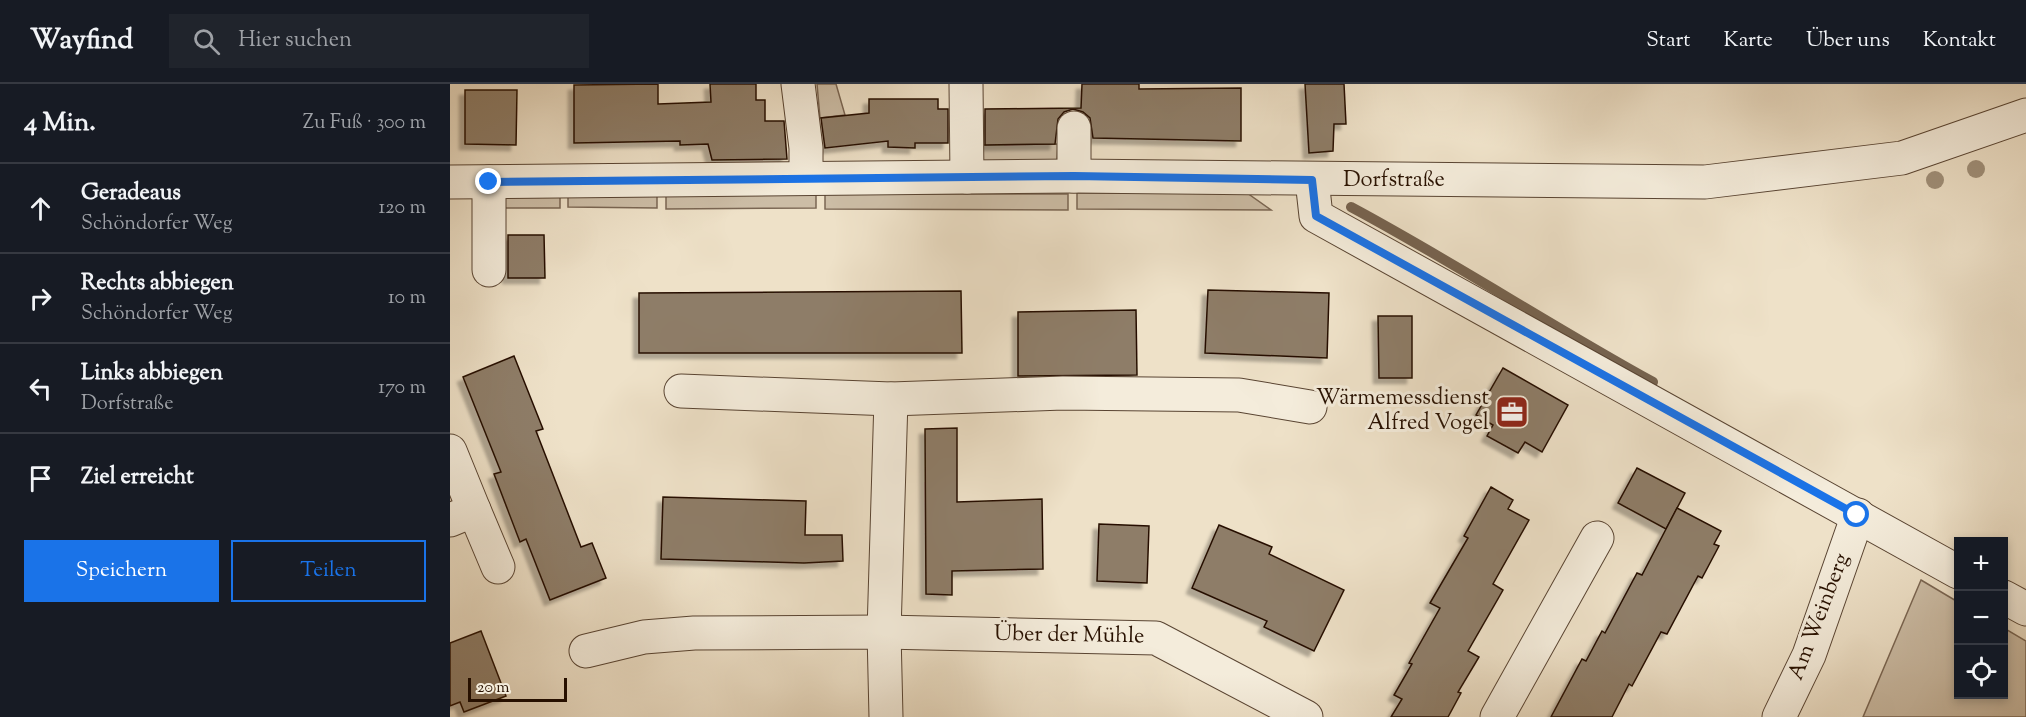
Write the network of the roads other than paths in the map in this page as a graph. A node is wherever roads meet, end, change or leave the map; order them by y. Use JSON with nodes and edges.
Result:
{"nodes":[{"id":1,"x":798,"y":84,"type":"edge"},
{"id":2,"x":966,"y":84,"type":"edge"},
{"id":3,"x":2026,"y":115,"type":"edge"},
{"id":4,"x":1074,"y":128,"type":"dead end"},
{"id":5,"x":1074,"y":176,"type":"junction"},
{"id":6,"x":967,"y":177,"type":"junction"},
{"id":7,"x":806,"y":178,"type":"junction"},
{"id":8,"x":1312,"y":180,"type":"junction"},
{"id":9,"x":450,"y":182,"type":"edge"},
{"id":10,"x":489,"y":182,"type":"junction"},
{"id":11,"x":489,"y":270,"type":"dead end"},
{"id":12,"x":681,"y":391,"type":"dead end"},
{"id":13,"x":891,"y":399,"type":"junction"},
{"id":14,"x":1310,"y":408,"type":"dead end"},
{"id":15,"x":450,"y":451,"type":"edge"},
{"id":16,"x":462,"y":515,"type":"edge"},
{"id":17,"x":1857,"y":515,"type":"junction"},
{"id":18,"x":1597,"y":538,"type":"dead end"},
{"id":19,"x":498,"y":567,"type":"dead end"},
{"id":20,"x":1954,"y":569,"type":"edge"},
{"id":21,"x":2008,"y":599,"type":"edge"},
{"id":22,"x":2026,"y":609,"type":"edge"},
{"id":23,"x":884,"y":632,"type":"junction"},
{"id":24,"x":586,"y":651,"type":"dead end"},
{"id":25,"x":886,"y":717,"type":"edge"},
{"id":26,"x":1306,"y":717,"type":"edge"},
{"id":27,"x":1497,"y":717,"type":"edge"},
{"id":28,"x":1779,"y":717,"type":"edge"}],
"edges":[{"from":1,"to":7,"type":"street"},
{"from":2,"to":6,"type":"street"},
{"from":3,"to":8,"type":"street","name":"Dorfstraße"},
{"from":4,"to":5,"type":"street"},
{"from":5,"to":6,"type":"street","name":"Dorfstraße"},
{"from":5,"to":8,"type":"street","name":"Dorfstraße"},
{"from":6,"to":7,"type":"street","name":"Dorfstraße"},
{"from":7,"to":10,"type":"street","name":"Dorfstraße"},
{"from":8,"to":17,"type":"street"},
{"from":9,"to":10,"type":"street","name":"Dorfstraße"},
{"from":10,"to":11,"type":"street"},
{"from":12,"to":13,"type":"street"},
{"from":13,"to":14,"type":"street"},
{"from":13,"to":23,"type":"street"},
{"from":15,"to":16,"type":"street"},
{"from":16,"to":19,"type":"street"},
{"from":17,"to":20,"type":"street"},
{"from":17,"to":28,"type":"street","name":"Am Weinberg"},
{"from":18,"to":27,"type":"street"},
{"from":21,"to":22,"type":"street"},
{"from":23,"to":24,"type":"street","name":"Über der Mühle"},
{"from":23,"to":25,"type":"street"},
{"from":23,"to":26,"type":"street","name":"Über der Mühle"}]}
